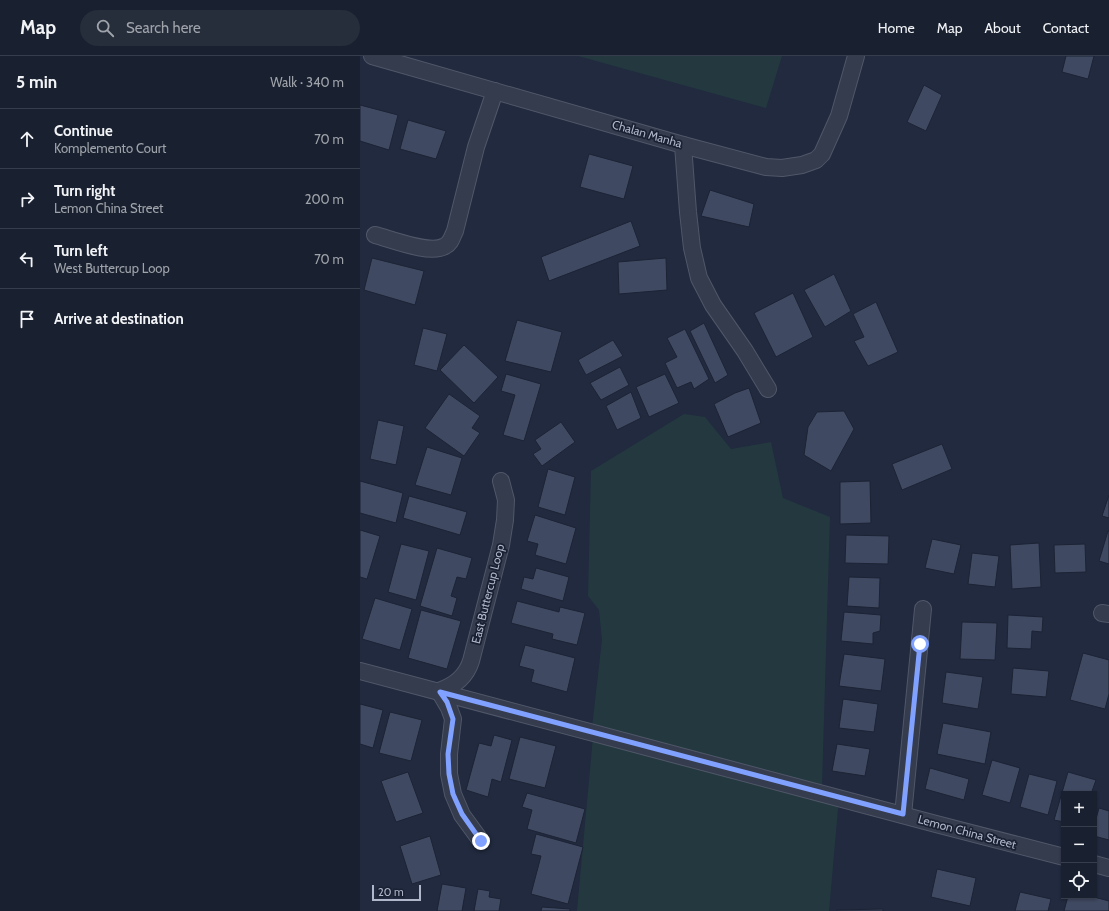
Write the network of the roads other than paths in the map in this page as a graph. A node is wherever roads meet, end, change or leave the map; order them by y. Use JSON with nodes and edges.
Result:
{"nodes":[{"id":1,"x":372,"y":56,"type":"edge"},
{"id":2,"x":856,"y":56,"type":"edge"},
{"id":3,"x":495,"y":91,"type":"junction"},
{"id":4,"x":683,"y":145,"type":"junction"},
{"id":5,"x":375,"y":235,"type":"dead end"},
{"id":6,"x":768,"y":389,"type":"dead end"},
{"id":7,"x":501,"y":481,"type":"dead end"},
{"id":8,"x":922,"y":609,"type":"dead end"},
{"id":9,"x":360,"y":670,"type":"edge"},
{"id":10,"x":440,"y":692,"type":"junction"},
{"id":11,"x":903,"y":814,"type":"junction"},
{"id":12,"x":481,"y":841,"type":"dead end"},
{"id":13,"x":1061,"y":856,"type":"edge"},
{"id":14,"x":1097,"y":865,"type":"edge"},
{"id":15,"x":1109,"y":868,"type":"edge"}],
"edges":[{"from":1,"to":3,"type":"street","name":"Chalan Manha"},
{"from":2,"to":4,"type":"street","name":"Chalan Manha"},
{"from":3,"to":4,"type":"street","name":"Chalan Manha"},
{"from":3,"to":5,"type":"street"},
{"from":4,"to":6,"type":"street"},
{"from":7,"to":10,"type":"street","name":"East Buttercup Loop"},
{"from":8,"to":11,"type":"street"},
{"from":9,"to":10,"type":"street","name":"Lemon China Street"},
{"from":10,"to":11,"type":"street","name":"Lemon China Street"},
{"from":10,"to":12,"type":"street"},
{"from":11,"to":13,"type":"street","name":"Lemon China Street"},
{"from":14,"to":15,"type":"street"}]}
